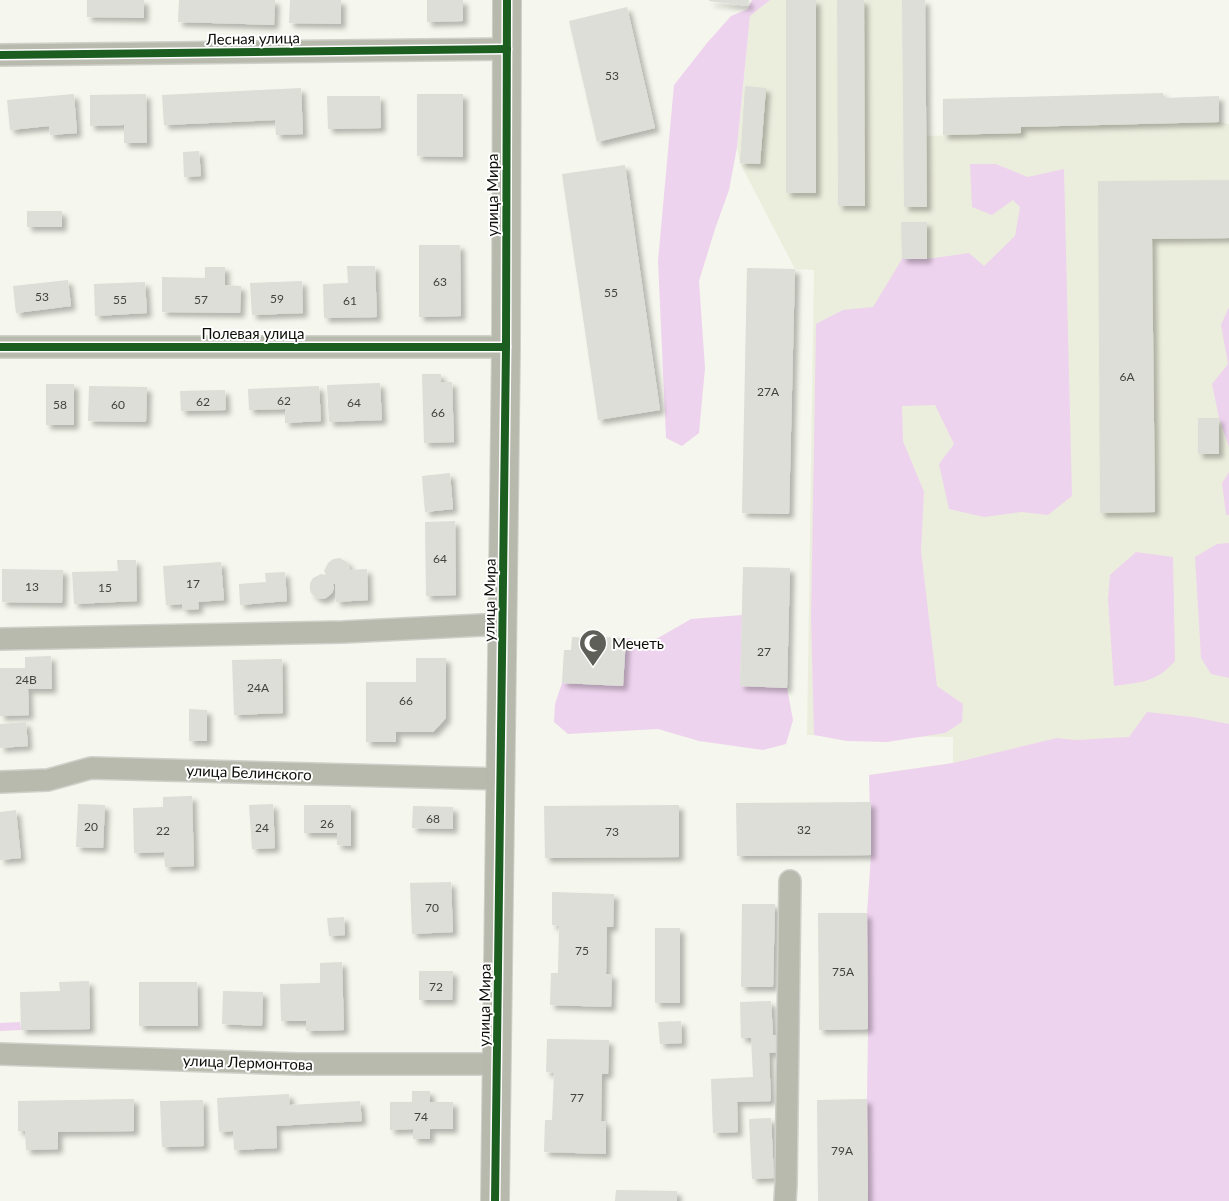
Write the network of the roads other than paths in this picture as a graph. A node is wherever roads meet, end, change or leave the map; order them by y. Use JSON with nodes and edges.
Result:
{"nodes":[{"id":1,"x":507,"y":0,"type":"edge"},
{"id":2,"x":507,"y":49,"type":"junction"},
{"id":3,"x":0,"y":55,"type":"edge"},
{"id":4,"x":0,"y":347,"type":"edge"},
{"id":5,"x":506,"y":347,"type":"junction"},
{"id":6,"x":502,"y":624,"type":"junction"},
{"id":7,"x":0,"y":639,"type":"edge"},
{"id":8,"x":500,"y":779,"type":"junction"},
{"id":9,"x":0,"y":782,"type":"edge"},
{"id":10,"x":790,"y":881,"type":"dead end"},
{"id":11,"x":0,"y":1054,"type":"edge"},
{"id":12,"x":496,"y":1064,"type":"junction"},
{"id":13,"x":495,"y":1201,"type":"edge"},
{"id":14,"x":785,"y":1201,"type":"edge"}],
"edges":[{"from":1,"to":2,"type":"street","name":"улица Мира"},
{"from":2,"to":3,"type":"street","name":"Лесная улица"},
{"from":2,"to":5,"type":"street","name":"улица Мира"},
{"from":4,"to":5,"type":"street","name":"Полевая улица"},
{"from":5,"to":6,"type":"street","name":"улица Мира"},
{"from":6,"to":7,"type":"street"},
{"from":6,"to":8,"type":"street","name":"улица Мира"},
{"from":8,"to":9,"type":"street","name":"улица Белинского"},
{"from":8,"to":12,"type":"street","name":"улица Мира"},
{"from":10,"to":14,"type":"street"},
{"from":11,"to":12,"type":"street","name":"улица Лермонтова"},
{"from":12,"to":13,"type":"street","name":"улица Мира"}]}
